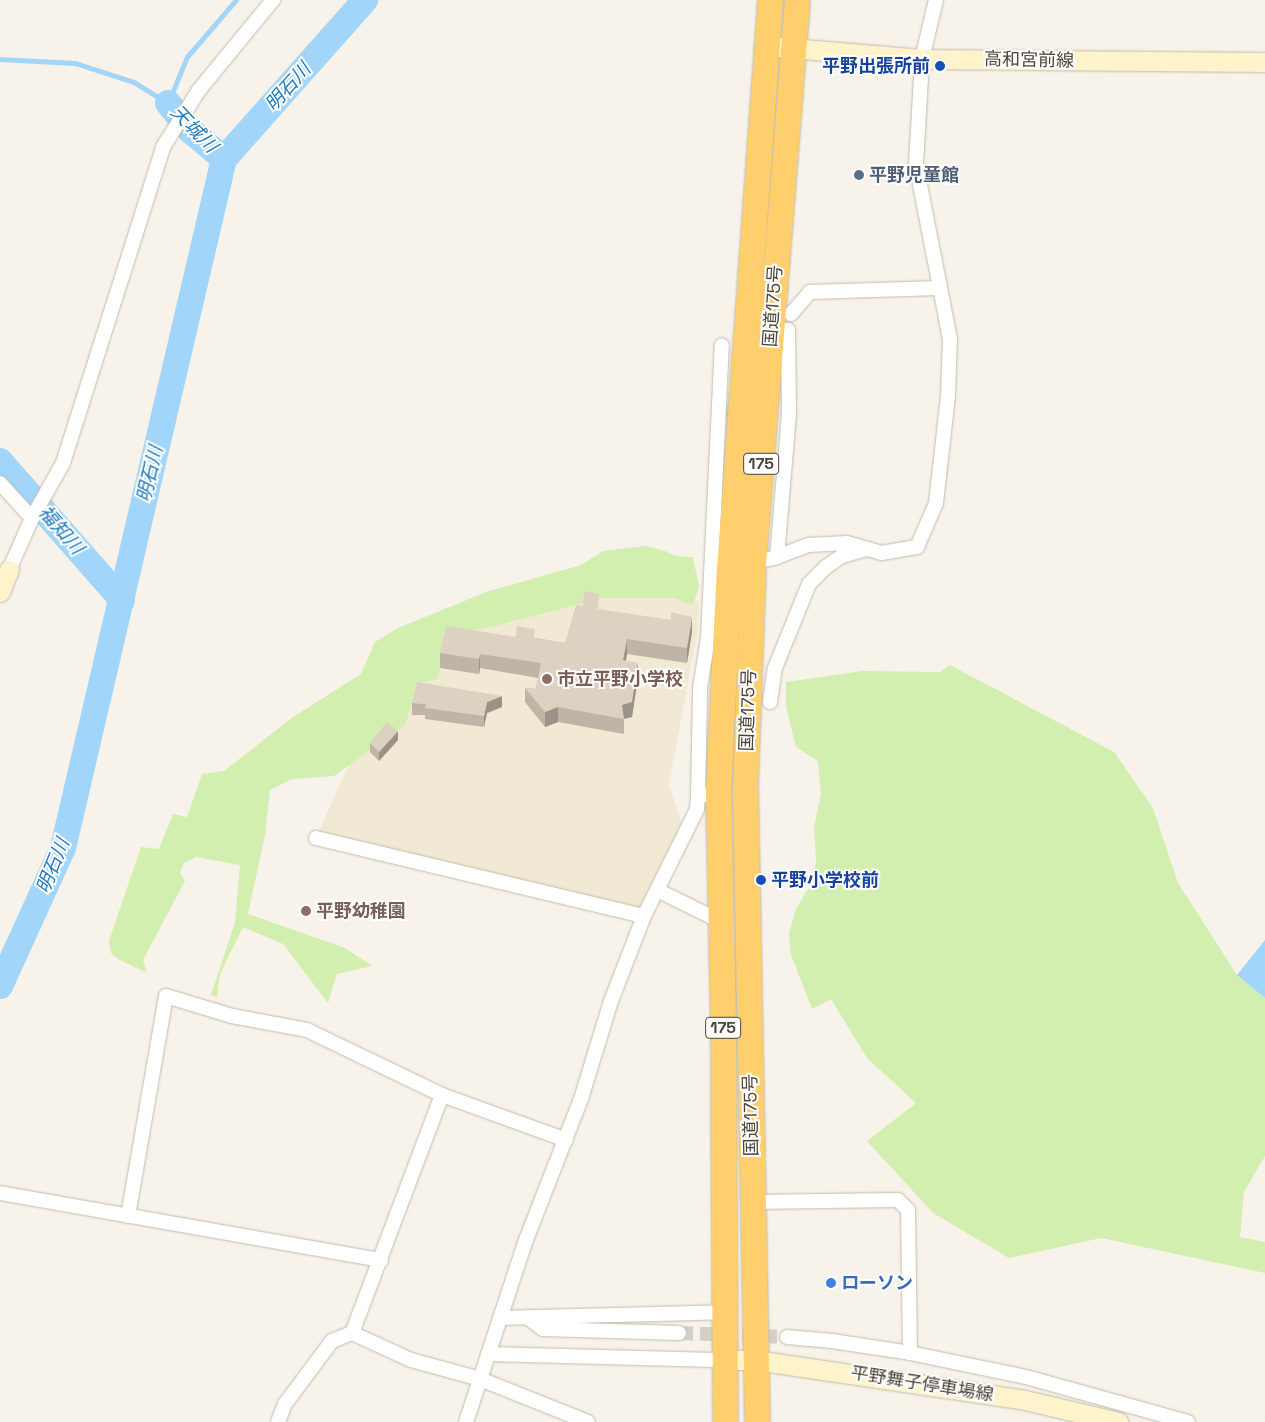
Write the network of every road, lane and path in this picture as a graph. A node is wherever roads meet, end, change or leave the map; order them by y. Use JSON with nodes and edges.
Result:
{"nodes":[{"id":1,"x":273,"y":0,"type":"edge"},
{"id":2,"x":770,"y":0,"type":"edge"},
{"id":3,"x":797,"y":0,"type":"edge"},
{"id":4,"x":936,"y":0,"type":"edge"},
{"id":5,"x":767,"y":46,"type":"junction"},
{"id":6,"x":794,"y":48,"type":"junction"},
{"id":7,"x":922,"y":58,"type":"junction"},
{"id":8,"x":1265,"y":62,"type":"edge"},
{"id":9,"x":940,"y":288,"type":"junction"},
{"id":10,"x":790,"y":314,"type":"dead end"},
{"id":11,"x":722,"y":345,"type":"dead end"},
{"id":12,"x":0,"y":483,"type":"edge"},
{"id":13,"x":32,"y":518,"type":"junction"},
{"id":14,"x":868,"y":549,"type":"junction"},
{"id":15,"x":765,"y":560,"type":"junction"},
{"id":16,"x":9,"y":570,"type":"joint"},
{"id":17,"x":0,"y":592,"type":"edge"},
{"id":18,"x":770,"y":702,"type":"dead end"},
{"id":19,"x":708,"y":794,"type":"junction"},
{"id":20,"x":316,"y":838,"type":"dead end"},
{"id":21,"x":657,"y":890,"type":"junction"},
{"id":22,"x":644,"y":916,"type":"junction"},
{"id":23,"x":720,"y":921,"type":"junction"},
{"id":24,"x":442,"y":1095,"type":"junction"},
{"id":25,"x":566,"y":1140,"type":"junction"},
{"id":26,"x":0,"y":1193,"type":"edge"},
{"id":27,"x":752,"y":1202,"type":"junction"},
{"id":28,"x":128,"y":1216,"type":"junction"},
{"id":29,"x":380,"y":1260,"type":"junction"},
{"id":30,"x":724,"y":1312,"type":"junction"},
{"id":31,"x":527,"y":1317,"type":"junction"},
{"id":32,"x":500,"y":1318,"type":"junction"},
{"id":33,"x":352,"y":1333,"type":"junction"},
{"id":34,"x":679,"y":1333,"type":"tunnel mouth"},
{"id":35,"x":787,"y":1337,"type":"tunnel mouth"},
{"id":36,"x":910,"y":1353,"type":"junction"},
{"id":37,"x":488,"y":1354,"type":"junction"},
{"id":38,"x":725,"y":1360,"type":"junction"},
{"id":39,"x":755,"y":1360,"type":"junction"},
{"id":40,"x":1026,"y":1377,"type":"junction"},
{"id":41,"x":480,"y":1379,"type":"junction"},
{"id":42,"x":1025,"y":1400,"type":"junction"},
{"id":43,"x":278,"y":1422,"type":"edge"},
{"id":44,"x":466,"y":1422,"type":"edge"},
{"id":45,"x":588,"y":1422,"type":"edge"},
{"id":46,"x":725,"y":1422,"type":"edge"},
{"id":47,"x":757,"y":1422,"type":"edge"},
{"id":48,"x":1118,"y":1422,"type":"edge"},
{"id":49,"x":1188,"y":1422,"type":"edge"}],
"edges":[{"from":1,"to":13,"type":"street"},
{"from":2,"to":5,"type":"highway","name":"国道175号","number":"175"},
{"from":3,"to":6,"type":"highway","name":"国道175号","number":"175"},
{"from":4,"to":7,"type":"street"},
{"from":5,"to":6,"type":"street","name":"高和宮前線"},
{"from":5,"to":19,"type":"highway","name":"国道175号","number":"175"},
{"from":6,"to":7,"type":"street","name":"高和宮前線"},
{"from":6,"to":15,"type":"highway","name":"国道175号","number":"175"},
{"from":7,"to":8,"type":"street","name":"高和宮前線"},
{"from":7,"to":9,"type":"street"},
{"from":9,"to":10,"type":"street"},
{"from":9,"to":14,"type":"street"},
{"from":11,"to":19,"type":"street"},
{"from":12,"to":13,"type":"street"},
{"from":13,"to":16,"type":"street"},
{"from":14,"to":15,"type":"street"},
{"from":14,"to":18,"type":"street"},
{"from":15,"to":27,"type":"highway","name":"国道175号","number":"175"},
{"from":16,"to":17,"type":"street"},
{"from":19,"to":21,"type":"street"},
{"from":19,"to":23,"type":"highway","name":"国道175号","number":"175"},
{"from":20,"to":22,"type":"street"},
{"from":21,"to":22,"type":"street"},
{"from":21,"to":23,"type":"street"},
{"from":22,"to":25,"type":"street"},
{"from":23,"to":30,"type":"highway","name":"国道175号","number":"175"},
{"from":24,"to":25,"type":"street"},
{"from":24,"to":28,"type":"street"},
{"from":24,"to":29,"type":"street"},
{"from":25,"to":32,"type":"street"},
{"from":26,"to":28,"type":"street"},
{"from":27,"to":36,"type":"street"},
{"from":27,"to":39,"type":"highway","name":"国道175号","number":"175"},
{"from":28,"to":29,"type":"street"},
{"from":29,"to":33,"type":"street"},
{"from":30,"to":31,"type":"street"},
{"from":30,"to":38,"type":"highway","name":"国道175号","number":"175"},
{"from":31,"to":32,"type":"street"},
{"from":31,"to":34,"type":"street"},
{"from":32,"to":37,"type":"street"},
{"from":33,"to":41,"type":"street"},
{"from":33,"to":43,"type":"street"},
{"from":35,"to":36,"type":"street"},
{"from":36,"to":40,"type":"street"},
{"from":37,"to":38,"type":"street"},
{"from":37,"to":41,"type":"street"},
{"from":38,"to":39,"type":"street","name":"平野舞子停車場線"},
{"from":38,"to":46,"type":"highway","name":"国道175号","number":"175"},
{"from":39,"to":42,"type":"street","name":"平野舞子停車場線"},
{"from":39,"to":47,"type":"highway","name":"国道175号","number":"175"},
{"from":40,"to":42,"type":"street"},
{"from":40,"to":49,"type":"street"},
{"from":41,"to":44,"type":"street"},
{"from":41,"to":45,"type":"street"},
{"from":42,"to":48,"type":"street","name":"平野舞子停車場線"}]}
